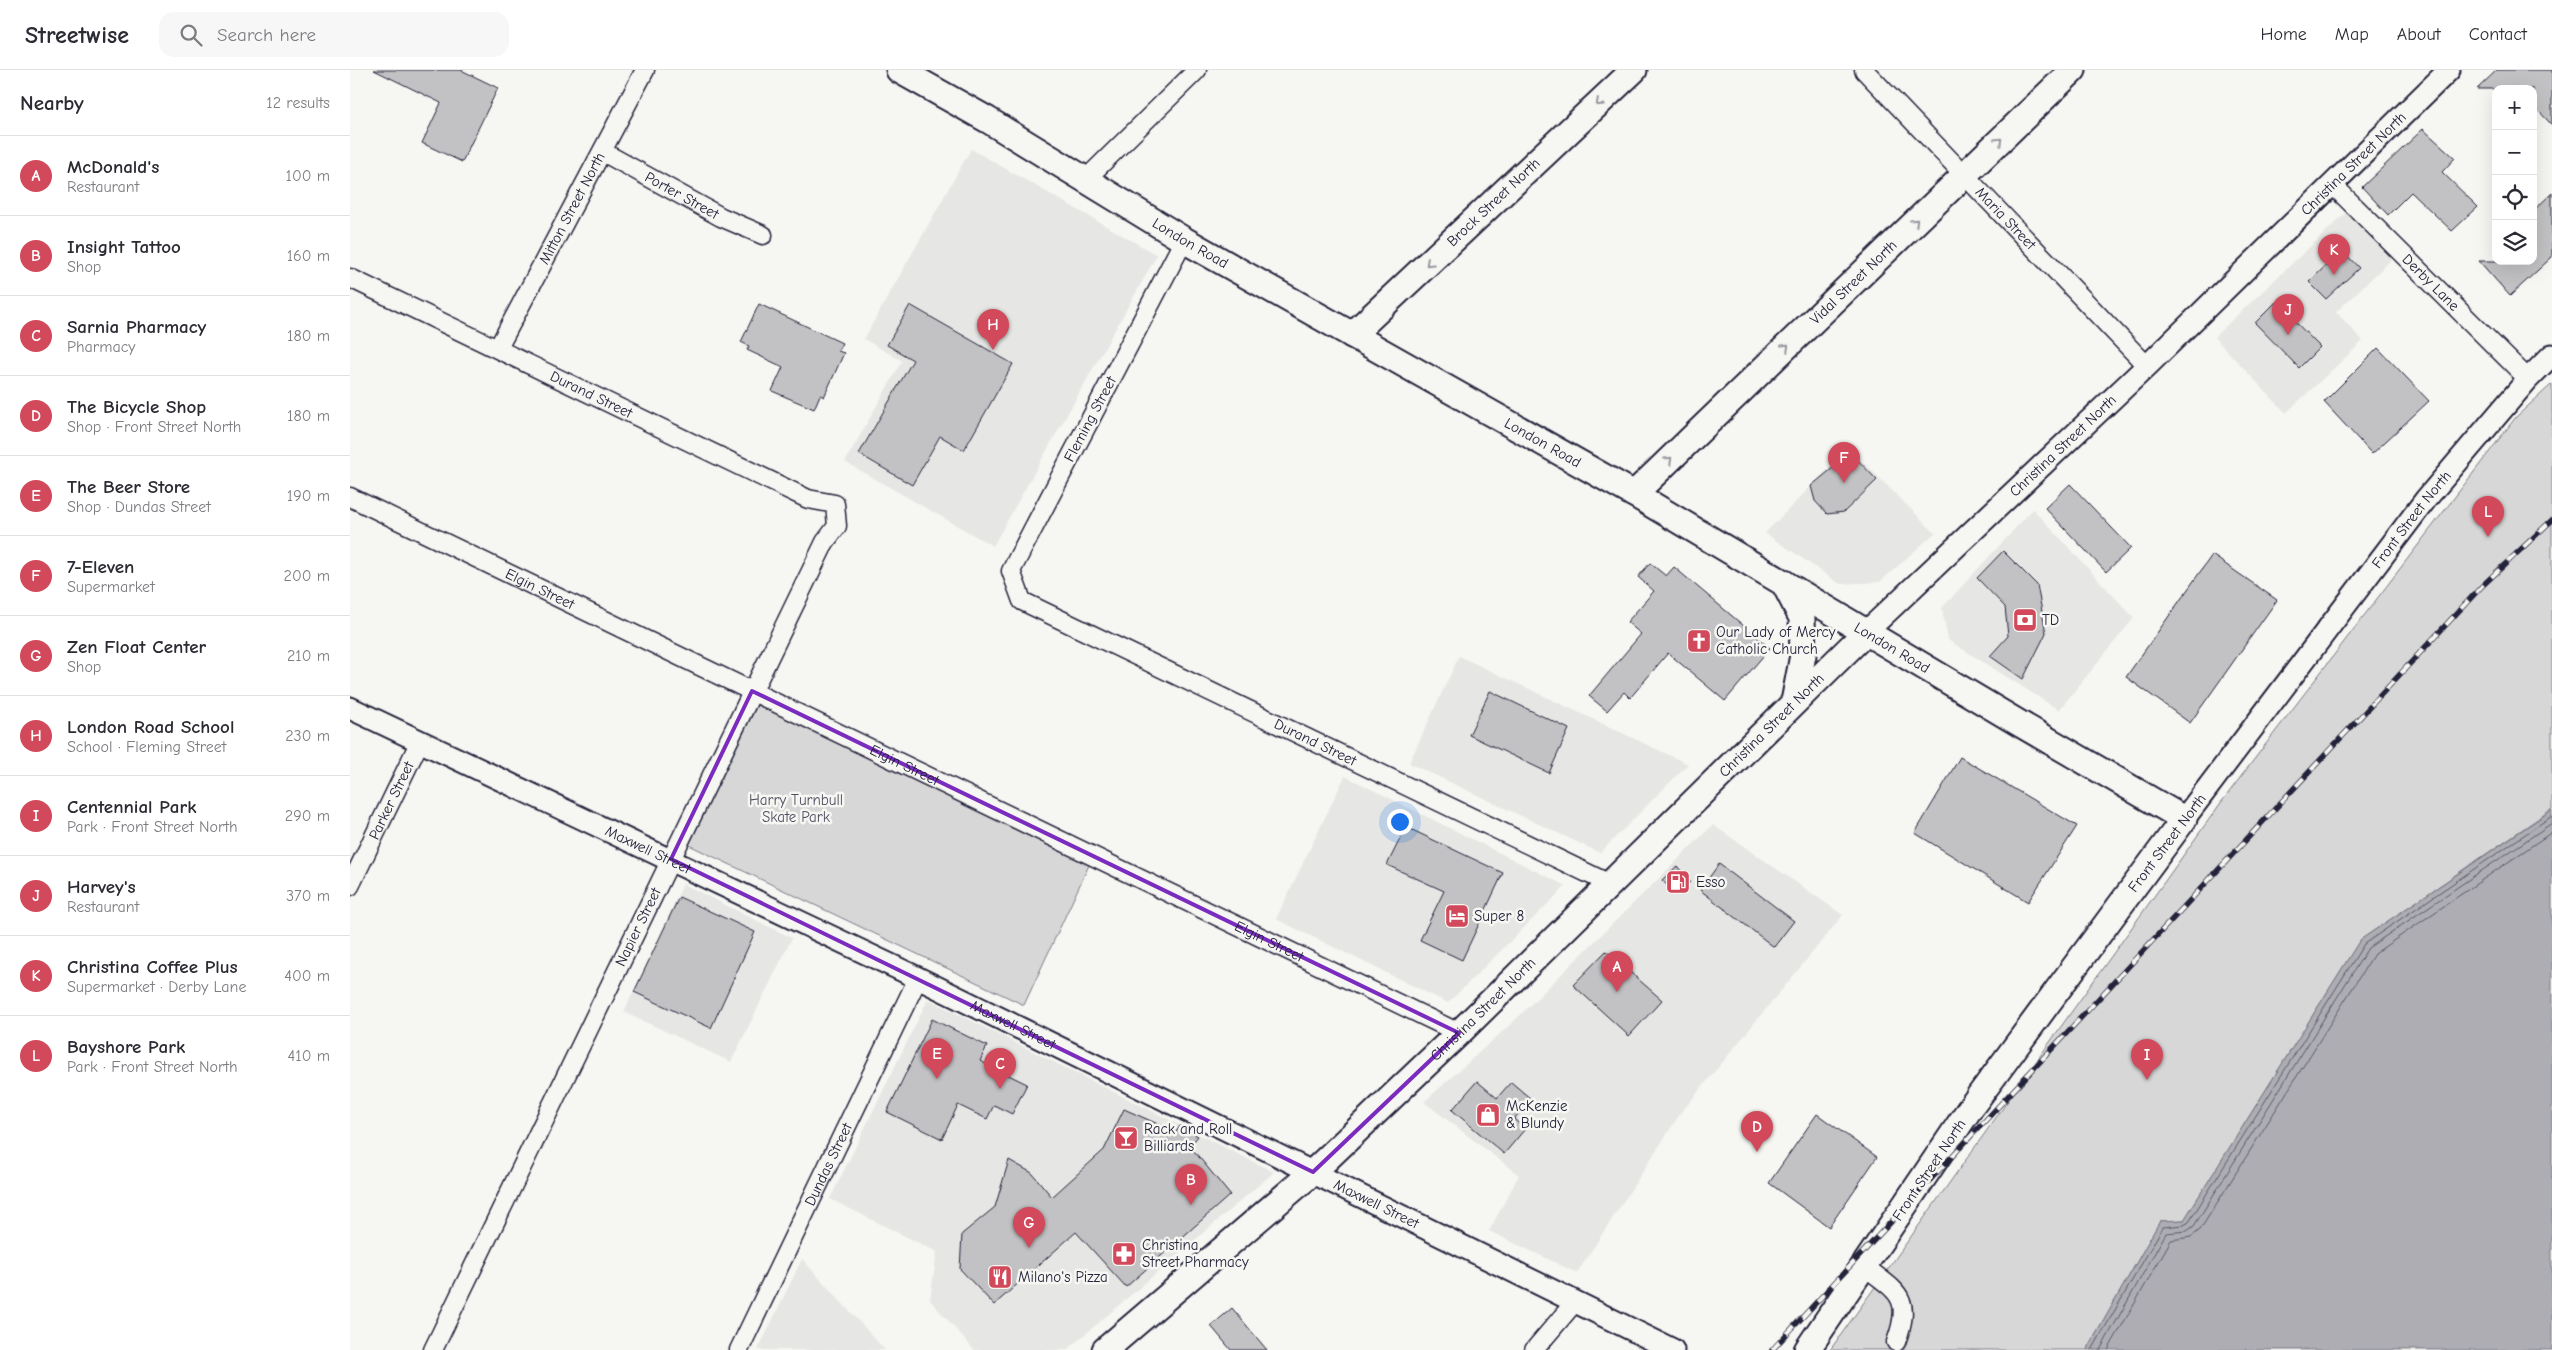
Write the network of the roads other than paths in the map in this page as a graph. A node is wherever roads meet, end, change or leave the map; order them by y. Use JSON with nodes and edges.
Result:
{"nodes":[{"id":1,"x":645,"y":70,"type":"edge"},
{"id":2,"x":899,"y":70,"type":"edge"},
{"id":3,"x":1197,"y":70,"type":"edge"},
{"id":4,"x":1634,"y":70,"type":"edge"},
{"id":5,"x":1864,"y":70,"type":"edge"},
{"id":6,"x":2073,"y":70,"type":"edge"},
{"id":7,"x":2449,"y":70,"type":"edge"},
{"id":8,"x":603,"y":152,"type":"junction"},
{"id":9,"x":1964,"y":175,"type":"junction"},
{"id":10,"x":1085,"y":180,"type":"junction"},
{"id":11,"x":2333,"y":185,"type":"junction"},
{"id":12,"x":763,"y":235,"type":"dead end"},
{"id":13,"x":1184,"y":240,"type":"junction"},
{"id":14,"x":350,"y":278,"type":"edge"},
{"id":15,"x":1352,"y":335,"type":"junction"},
{"id":16,"x":498,"y":348,"type":"junction"},
{"id":17,"x":2552,"y":355,"type":"edge"},
{"id":18,"x":2148,"y":366,"type":"junction"},
{"id":19,"x":2528,"y":379,"type":"junction"},
{"id":20,"x":1634,"y":494,"type":"junction"},
{"id":21,"x":350,"y":497,"type":"edge"},
{"id":22,"x":835,"y":504,"type":"joint"},
{"id":23,"x":1784,"y":583,"type":"junction"},
{"id":24,"x":1022,"y":601,"type":"joint"},
{"id":25,"x":1866,"y":632,"type":"junction"},
{"id":26,"x":752,"y":691,"type":"junction"},
{"id":27,"x":1794,"y":702,"type":"junction"},
{"id":28,"x":350,"y":708,"type":"edge"},
{"id":29,"x":420,"y":741,"type":"junction"},
{"id":30,"x":2184,"y":819,"type":"junction"},
{"id":31,"x":671,"y":859,"type":"junction"},
{"id":32,"x":1610,"y":884,"type":"junction"},
{"id":33,"x":350,"y":886,"type":"edge"},
{"id":34,"x":918,"y":978,"type":"junction"},
{"id":35,"x":1459,"y":1033,"type":"junction"},
{"id":36,"x":1313,"y":1172,"type":"junction"},
{"id":37,"x":1864,"y":1266,"type":"junction"},
{"id":38,"x":1574,"y":1303,"type":"junction"},
{"id":39,"x":1896,"y":1342,"type":"dead end"},
{"id":40,"x":432,"y":1350,"type":"edge"},
{"id":41,"x":739,"y":1350,"type":"edge"},
{"id":42,"x":1105,"y":1350,"type":"edge"},
{"id":43,"x":1534,"y":1350,"type":"edge"},
{"id":44,"x":1673,"y":1350,"type":"edge"},
{"id":45,"x":1807,"y":1350,"type":"edge"}],
"edges":[{"from":1,"to":8,"type":"street","name":"Mitton Street North"},
{"from":2,"to":10,"type":"main road","name":"London Road"},
{"from":3,"to":10,"type":"street"},
{"from":4,"to":15,"type":"main road","name":"Brock Street North","one_way":true},
{"from":5,"to":9,"type":"street","name":"Maria Street"},
{"from":9,"to":6,"type":"main road","name":"Vidal Street North","one_way":true},
{"from":7,"to":11,"type":"street","name":"Christina Street North"},
{"from":8,"to":12,"type":"street","name":"Porter Street"},
{"from":8,"to":16,"type":"street","name":"Mitton Street North"},
{"from":9,"to":18,"type":"street","name":"Maria Street"},
{"from":20,"to":9,"type":"main road","name":"Vidal Street North","one_way":true},
{"from":10,"to":13,"type":"main road","name":"London Road"},
{"from":11,"to":18,"type":"street","name":"Christina Street North"},
{"from":11,"to":19,"type":"street","name":"Derby Lane"},
{"from":13,"to":15,"type":"main road","name":"London Road"},
{"from":13,"to":24,"type":"street","name":"Fleming Street"},
{"from":14,"to":16,"type":"street","name":"Durand Street"},
{"from":15,"to":20,"type":"main road","name":"London Road"},
{"from":16,"to":22,"type":"street","name":"Durand Street"},
{"from":17,"to":19,"type":"street","name":"Front Street North"},
{"from":18,"to":25,"type":"street","name":"Christina Street North"},
{"from":19,"to":30,"type":"street","name":"Front Street North"},
{"from":20,"to":23,"type":"main road","name":"London Road"},
{"from":21,"to":26,"type":"street","name":"Elgin Street"},
{"from":22,"to":26,"type":"street","name":"Napier Street"},
{"from":23,"to":25,"type":"main road","name":"London Road"},
{"from":23,"to":27,"type":"main road"},
{"from":24,"to":32,"type":"street","name":"Durand Street"},
{"from":25,"to":27,"type":"main road","name":"Christina Street North"},
{"from":25,"to":30,"type":"main road","name":"London Road"},
{"from":26,"to":31,"type":"street","name":"Napier Street"},
{"from":26,"to":35,"type":"street","name":"Elgin Street"},
{"from":27,"to":32,"type":"main road","name":"Christina Street North"},
{"from":28,"to":29,"type":"street","name":"Maxwell Street"},
{"from":29,"to":31,"type":"street","name":"Maxwell Street"},
{"from":29,"to":33,"type":"street","name":"Parker Street"},
{"from":30,"to":37,"type":"main road","name":"Front Street North"},
{"from":31,"to":34,"type":"street","name":"Maxwell Street"},
{"from":31,"to":40,"type":"street","name":"Napier Street"},
{"from":32,"to":35,"type":"main road","name":"Christina Street North"},
{"from":34,"to":36,"type":"street","name":"Maxwell Street"},
{"from":34,"to":41,"type":"street","name":"Dundas Street"},
{"from":35,"to":36,"type":"main road","name":"Christina Street North"},
{"from":36,"to":38,"type":"street","name":"Maxwell Street"},
{"from":36,"to":42,"type":"main road","name":"Christina Street North"},
{"from":37,"to":39,"type":"street"},
{"from":37,"to":45,"type":"main road","name":"Front Street North"},
{"from":38,"to":43,"type":"street"},
{"from":38,"to":44,"type":"street","name":"Maxwell Street"}]}
